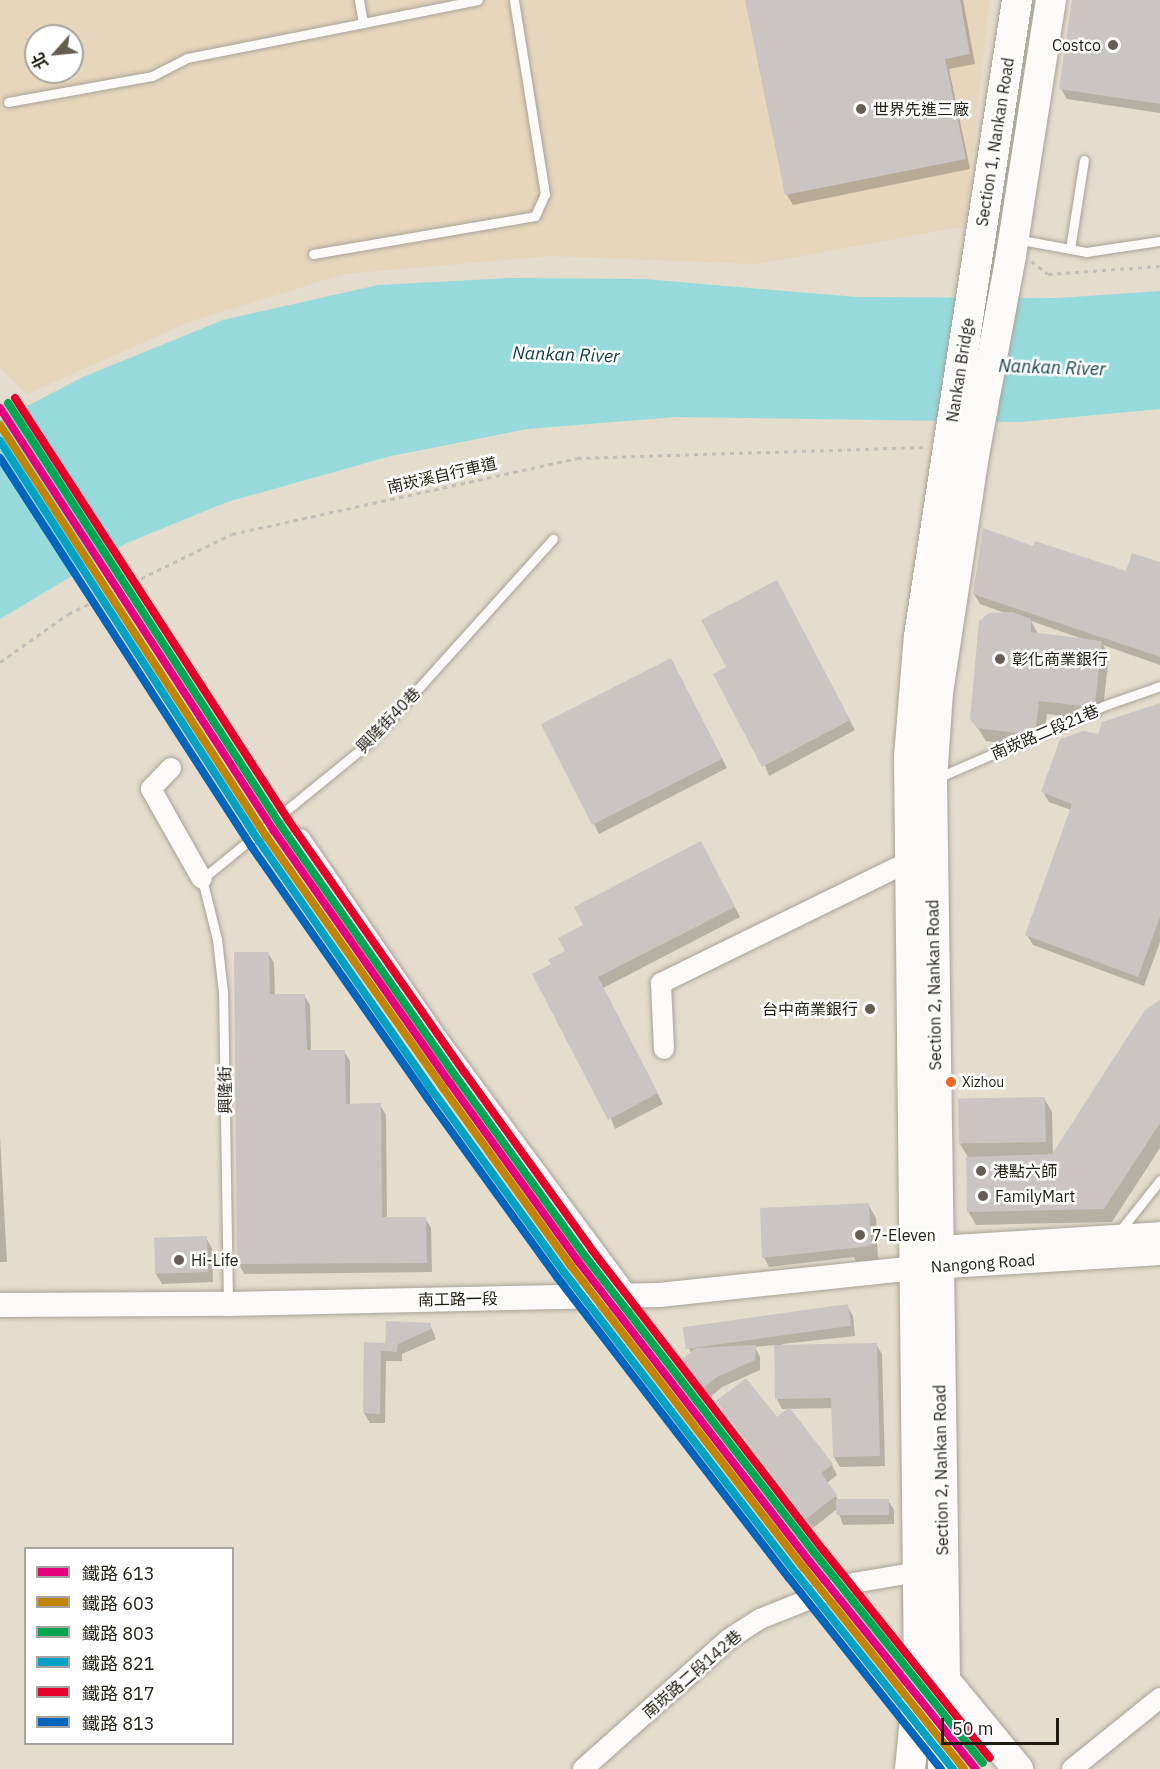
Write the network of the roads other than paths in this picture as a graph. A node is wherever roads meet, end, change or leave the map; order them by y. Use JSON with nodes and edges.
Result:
{"nodes":[{"id":1,"x":359,"y":0,"type":"edge"},
{"id":2,"x":478,"y":0,"type":"edge"},
{"id":3,"x":514,"y":0,"type":"edge"},
{"id":4,"x":1017,"y":0,"type":"edge"},
{"id":5,"x":1051,"y":0,"type":"edge"},
{"id":6,"x":363,"y":24,"type":"junction"},
{"id":7,"x":8,"y":102,"type":"dead end"},
{"id":8,"x":1084,"y":160,"type":"dead end"},
{"id":9,"x":1160,"y":241,"type":"edge"},
{"id":10,"x":1070,"y":249,"type":"junction"},
{"id":11,"x":313,"y":254,"type":"dead end"},
{"id":12,"x":1010,"y":257,"type":"junction"},
{"id":13,"x":974,"y":284,"type":"joint"},
{"id":14,"x":949,"y":453,"type":"junction"},
{"id":15,"x":553,"y":539,"type":"dead end"},
{"id":16,"x":1160,"y":686,"type":"edge"},
{"id":17,"x":171,"y":768,"type":"dead end"},
{"id":18,"x":932,"y":780,"type":"junction"},
{"id":19,"x":300,"y":839,"type":"dead end"},
{"id":20,"x":910,"y":861,"type":"junction"},
{"id":21,"x":202,"y":879,"type":"junction"},
{"id":22,"x":664,"y":1049,"type":"dead end"},
{"id":23,"x":1160,"y":1180,"type":"edge"},
{"id":24,"x":1160,"y":1233,"type":"edge"},
{"id":25,"x":1116,"y":1245,"type":"junction"},
{"id":26,"x":1160,"y":1253,"type":"edge"},
{"id":27,"x":930,"y":1261,"type":"junction"},
{"id":28,"x":628,"y":1296,"type":"junction"},
{"id":29,"x":228,"y":1304,"type":"junction"},
{"id":30,"x":0,"y":1305,"type":"edge"},
{"id":31,"x":918,"y":1572,"type":"junction"},
{"id":32,"x":931,"y":1678,"type":"junction"},
{"id":33,"x":1160,"y":1698,"type":"edge"},
{"id":34,"x":926,"y":1762,"type":"edge"},
{"id":35,"x":583,"y":1769,"type":"edge"},
{"id":36,"x":996,"y":1769,"type":"edge"},
{"id":37,"x":1018,"y":1769,"type":"edge"},
{"id":38,"x":1072,"y":1769,"type":"edge"}],
"edges":[{"from":1,"to":6,"type":"lane"},
{"from":2,"to":6,"type":"lane"},
{"from":3,"to":11,"type":"lane"},
{"from":4,"to":13,"type":"main road","name":"Section 1, Nankan Road"},
{"from":5,"to":12,"type":"main road","name":"Section 1, Nankan Road"},
{"from":6,"to":7,"type":"lane"},
{"from":8,"to":10,"type":"lane"},
{"from":9,"to":10,"type":"lane"},
{"from":10,"to":12,"type":"lane"},
{"from":12,"to":14,"type":"main road","name":"Nankan Bridge"},
{"from":13,"to":14,"type":"main road","name":"Nankan Bridge"},
{"from":14,"to":18,"type":"main road","name":"Section 2, Nankan Road"},
{"from":14,"to":20,"type":"main road","name":"Section 2, Nankan Road"},
{"from":15,"to":21,"type":"lane","name":"興隆街40巷"},
{"from":16,"to":18,"type":"lane","name":"南崁路二段21巷"},
{"from":17,"to":21,"type":"street"},
{"from":18,"to":27,"type":"main road","name":"Section 2, Nankan Road"},
{"from":19,"to":28,"type":"street"},
{"from":20,"to":22,"type":"street"},
{"from":20,"to":27,"type":"main road","name":"Section 2, Nankan Road"},
{"from":21,"to":29,"type":"lane","name":"興隆街"},
{"from":23,"to":25,"type":"lane"},
{"from":24,"to":25,"type":"street","name":"Nangong Road"},
{"from":25,"to":26,"type":"street","name":"Nangong Road"},
{"from":25,"to":27,"type":"street","name":"Nangong Road"},
{"from":27,"to":28,"type":"street","name":"南工路一段"},
{"from":27,"to":31,"type":"main road","name":"Section 2, Nankan Road"},
{"from":27,"to":32,"type":"main road","name":"Section 2, Nankan Road"},
{"from":28,"to":29,"type":"street","name":"南工路一段"},
{"from":29,"to":30,"type":"street","name":"南工路一段"},
{"from":31,"to":32,"type":"main road","name":"Section 2, Nankan Road"},
{"from":31,"to":35,"type":"street","name":"南崁路二段142巷"},
{"from":32,"to":34,"type":"main road","name":"Section 2, Nankan Road"},
{"from":32,"to":34,"type":"main road","name":"Section 2, Nankan Road"},
{"from":32,"to":36,"type":"main road"},
{"from":32,"to":37,"type":"main road"},
{"from":33,"to":38,"type":"street"}]}
